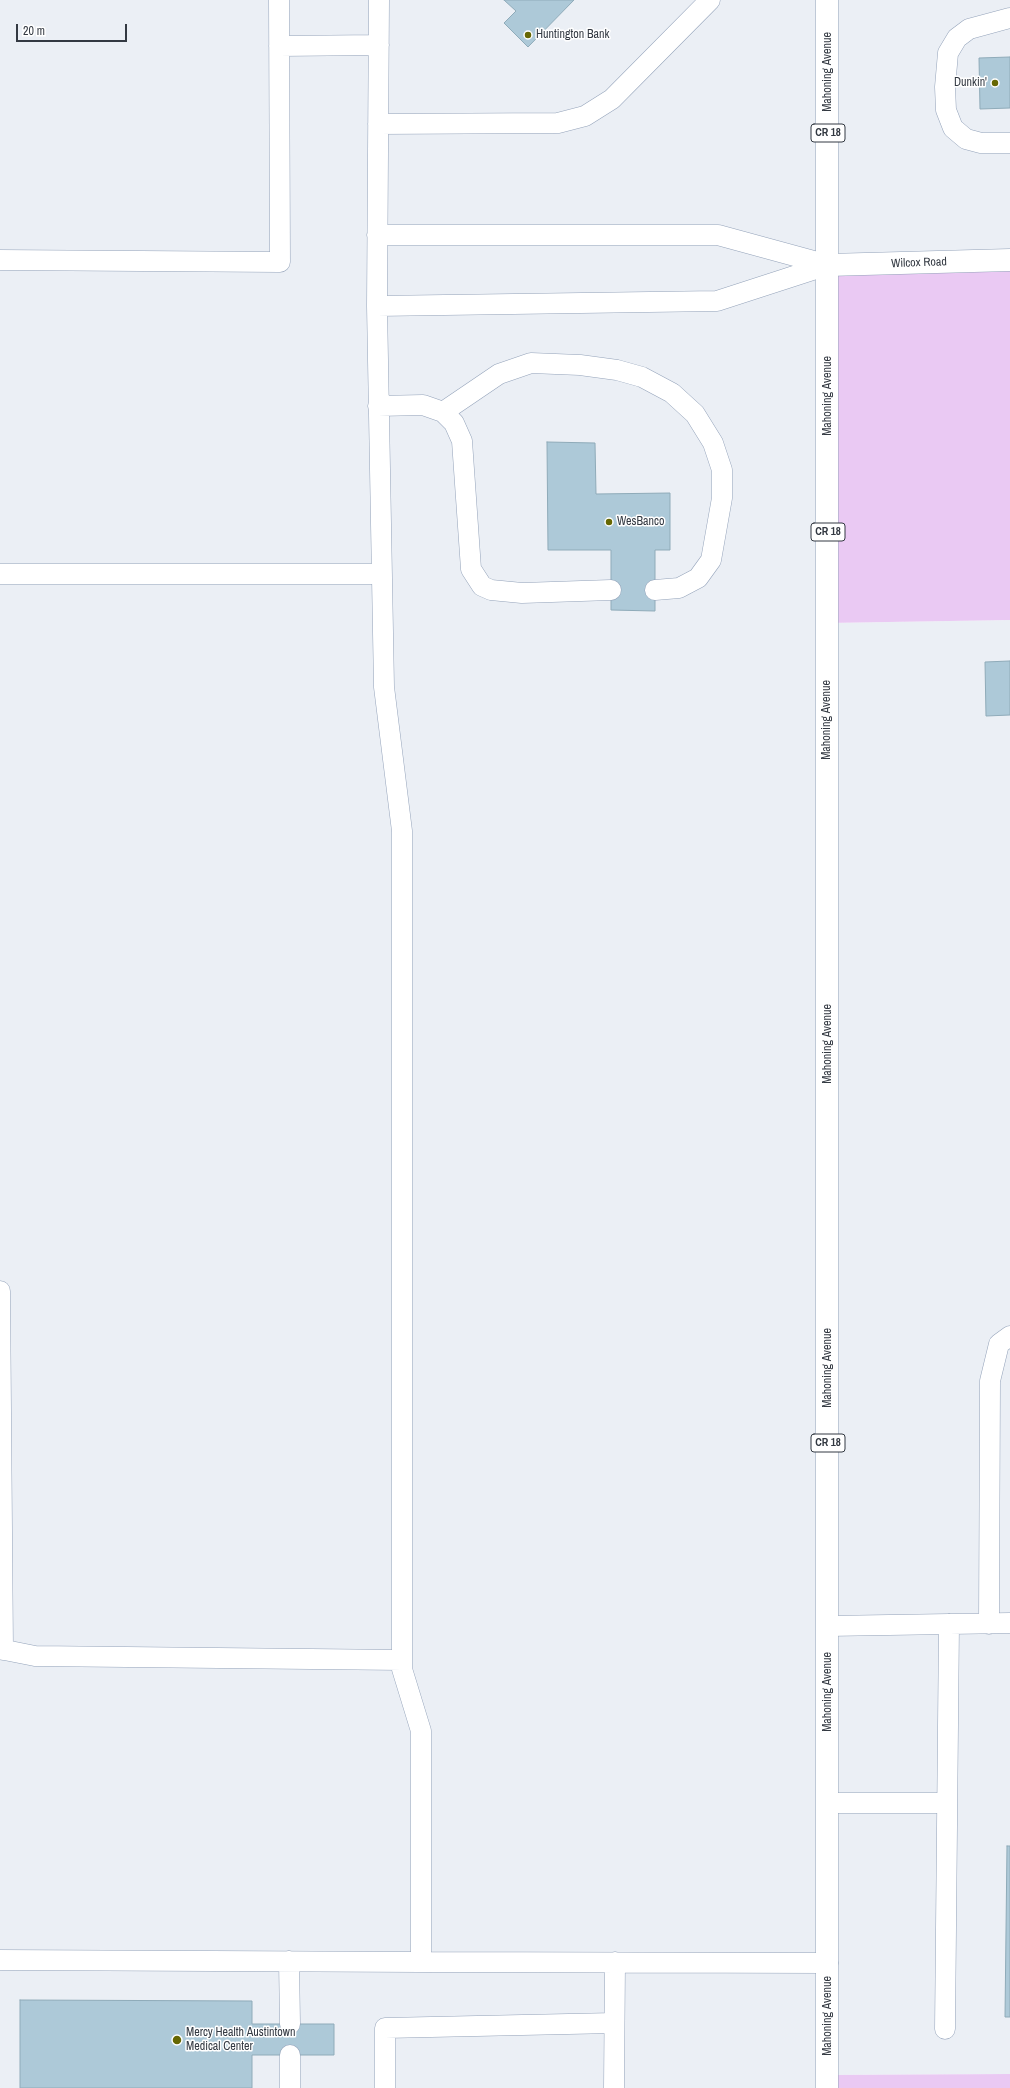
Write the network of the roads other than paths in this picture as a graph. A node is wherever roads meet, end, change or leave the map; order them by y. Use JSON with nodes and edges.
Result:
{"nodes":[{"id":1,"x":279,"y":0,"type":"edge"},
{"id":2,"x":380,"y":0,"type":"edge"},
{"id":3,"x":710,"y":0,"type":"edge"},
{"id":4,"x":827,"y":0,"type":"edge"},
{"id":5,"x":1010,"y":18,"type":"edge"},
{"id":6,"x":379,"y":45,"type":"junction"},
{"id":7,"x":279,"y":46,"type":"junction"},
{"id":8,"x":378,"y":124,"type":"junction"},
{"id":9,"x":1010,"y":143,"type":"edge"},
{"id":10,"x":377,"y":235,"type":"junction"},
{"id":11,"x":0,"y":260,"type":"edge"},
{"id":12,"x":1010,"y":260,"type":"edge"},
{"id":13,"x":828,"y":265,"type":"junction"},
{"id":14,"x":376,"y":306,"type":"junction"},
{"id":15,"x":378,"y":406,"type":"junction"},
{"id":16,"x":443,"y":412,"type":"junction"},
{"id":17,"x":0,"y":574,"type":"edge"},
{"id":18,"x":382,"y":574,"type":"junction"},
{"id":19,"x":611,"y":590,"type":"dead end"},
{"id":20,"x":655,"y":590,"type":"dead end"},
{"id":21,"x":0,"y":1292,"type":"edge"},
{"id":22,"x":1010,"y":1336,"type":"edge"},
{"id":23,"x":949,"y":1624,"type":"junction"},
{"id":24,"x":989,"y":1624,"type":"junction"},
{"id":25,"x":1010,"y":1624,"type":"edge"},
{"id":26,"x":828,"y":1626,"type":"junction"},
{"id":27,"x":2,"y":1649,"type":"edge"},
{"id":28,"x":402,"y":1660,"type":"junction"},
{"id":29,"x":828,"y":1803,"type":"junction"},
{"id":30,"x":947,"y":1803,"type":"junction"},
{"id":31,"x":0,"y":1960,"type":"edge"},
{"id":32,"x":289,"y":1961,"type":"junction"},
{"id":33,"x":421,"y":1962,"type":"junction"},
{"id":34,"x":615,"y":1962,"type":"junction"},
{"id":35,"x":828,"y":1963,"type":"junction"},
{"id":36,"x":614,"y":2023,"type":"junction"},
{"id":37,"x":290,"y":2024,"type":"dead end"},
{"id":38,"x":945,"y":2029,"type":"dead end"},
{"id":39,"x":290,"y":2055,"type":"dead end"},
{"id":40,"x":290,"y":2088,"type":"edge"},
{"id":41,"x":385,"y":2088,"type":"edge"},
{"id":42,"x":614,"y":2088,"type":"edge"},
{"id":43,"x":827,"y":2088,"type":"edge"}],
"edges":[{"from":1,"to":7,"type":"lane"},
{"from":2,"to":6,"type":"lane"},
{"from":3,"to":8,"type":"lane"},
{"from":4,"to":13,"type":"main road","name":"Mahoning Avenue","number":"CR 18"},
{"from":5,"to":9,"type":"lane"},
{"from":6,"to":7,"type":"lane"},
{"from":6,"to":8,"type":"lane"},
{"from":7,"to":11,"type":"lane"},
{"from":8,"to":10,"type":"lane"},
{"from":10,"to":13,"type":"lane"},
{"from":10,"to":14,"type":"lane"},
{"from":12,"to":13,"type":"main road","name":"Wilcox Road"},
{"from":13,"to":14,"type":"lane"},
{"from":13,"to":26,"type":"main road","name":"Mahoning Avenue","number":"CR 18"},
{"from":14,"to":15,"type":"lane"},
{"from":15,"to":16,"type":"lane"},
{"from":15,"to":18,"type":"lane"},
{"from":16,"to":19,"type":"lane"},
{"from":16,"to":20,"type":"lane"},
{"from":17,"to":18,"type":"lane"},
{"from":18,"to":28,"type":"lane"},
{"from":21,"to":27,"type":"lane"},
{"from":22,"to":24,"type":"lane"},
{"from":23,"to":24,"type":"lane"},
{"from":23,"to":26,"type":"lane"},
{"from":23,"to":30,"type":"lane"},
{"from":24,"to":25,"type":"lane"},
{"from":26,"to":29,"type":"main road","name":"Mahoning Avenue","number":"CR 18"},
{"from":27,"to":28,"type":"lane"},
{"from":28,"to":33,"type":"lane"},
{"from":29,"to":30,"type":"lane"},
{"from":29,"to":35,"type":"main road","name":"Mahoning Avenue","number":"CR 18"},
{"from":30,"to":38,"type":"lane"},
{"from":31,"to":32,"type":"lane"},
{"from":32,"to":33,"type":"lane"},
{"from":32,"to":37,"type":"lane"},
{"from":33,"to":34,"type":"lane"},
{"from":34,"to":35,"type":"lane"},
{"from":34,"to":36,"type":"lane"},
{"from":35,"to":43,"type":"main road","name":"Mahoning Avenue","number":"CR 18"},
{"from":36,"to":41,"type":"lane"},
{"from":36,"to":42,"type":"lane"},
{"from":39,"to":40,"type":"lane"}]}
